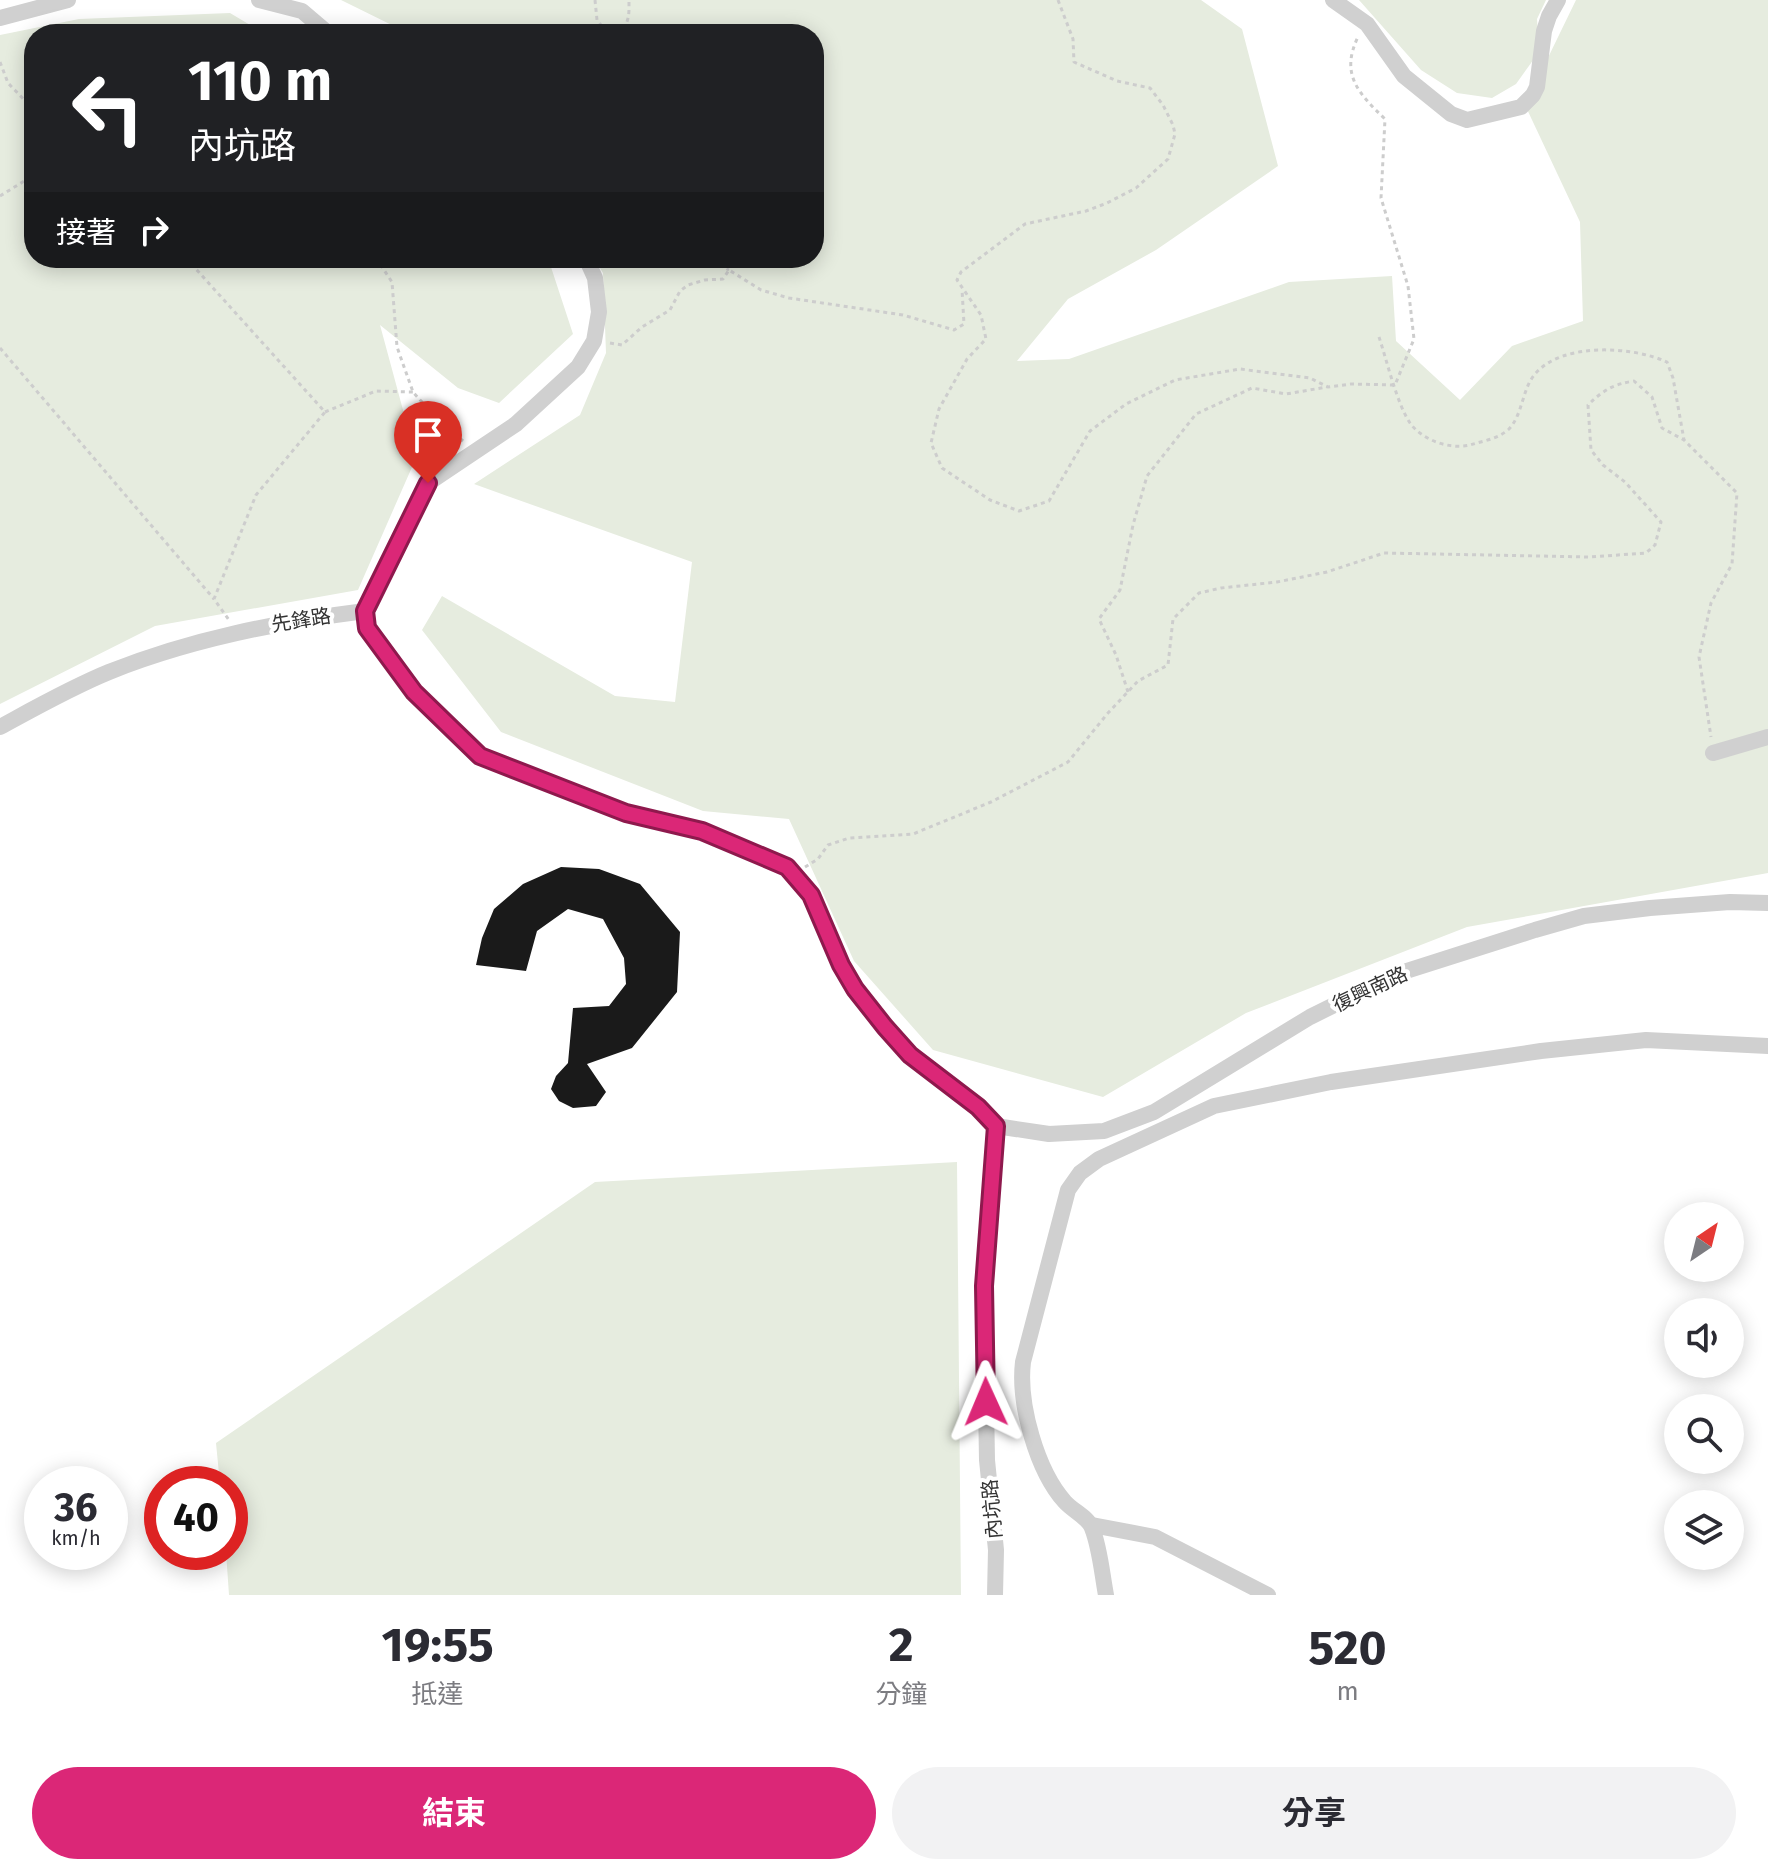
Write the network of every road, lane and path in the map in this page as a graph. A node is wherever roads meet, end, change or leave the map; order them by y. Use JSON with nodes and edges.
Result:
{"nodes":[{"id":1,"x":68,"y":0,"type":"edge"},
{"id":2,"x":259,"y":0,"type":"edge"},
{"id":3,"x":595,"y":0,"type":"edge"},
{"id":4,"x":629,"y":0,"type":"edge"},
{"id":5,"x":1058,"y":0,"type":"edge"},
{"id":6,"x":1333,"y":0,"type":"edge"},
{"id":7,"x":1558,"y":0,"type":"edge"},
{"id":8,"x":0,"y":18,"type":"edge"},
{"id":9,"x":317,"y":24,"type":"edge"},
{"id":10,"x":600,"y":24,"type":"edge"},
{"id":11,"x":627,"y":24,"type":"edge"},
{"id":12,"x":1367,"y":24,"type":"junction"},
{"id":13,"x":0,"y":62,"type":"edge"},
{"id":14,"x":24,"y":100,"type":"edge"},
{"id":15,"x":24,"y":181,"type":"edge"},
{"id":16,"x":0,"y":196,"type":"edge"},
{"id":17,"x":195,"y":268,"type":"edge"},
{"id":18,"x":383,"y":268,"type":"edge"},
{"id":19,"x":590,"y":268,"type":"edge"},
{"id":20,"x":725,"y":268,"type":"edge"},
{"id":21,"x":729,"y":270,"type":"junction"},
{"id":22,"x":961,"y":287,"type":"junction"},
{"id":23,"x":1379,"y":337,"type":"dead end"},
{"id":24,"x":594,"y":341,"type":"junction"},
{"id":25,"x":0,"y":348,"type":"edge"},
{"id":26,"x":1395,"y":385,"type":"junction"},
{"id":27,"x":1328,"y":387,"type":"junction"},
{"id":28,"x":413,"y":392,"type":"junction"},
{"id":29,"x":325,"y":412,"type":"junction"},
{"id":30,"x":1684,"y":440,"type":"junction"},
{"id":31,"x":475,"y":451,"type":"junction"},
{"id":32,"x":214,"y":599,"type":"junction"},
{"id":33,"x":365,"y":611,"type":"junction"},
{"id":34,"x":239,"y":632,"type":"junction"},
{"id":35,"x":1128,"y":692,"type":"junction"},
{"id":36,"x":0,"y":727,"type":"edge"},
{"id":37,"x":1768,"y":737,"type":"edge"},
{"id":38,"x":1713,"y":753,"type":"joint"},
{"id":39,"x":798,"y":880,"type":"junction"},
{"id":40,"x":1768,"y":903,"type":"edge"},
{"id":41,"x":1768,"y":1046,"type":"edge"},
{"id":42,"x":996,"y":1126,"type":"junction"},
{"id":43,"x":1092,"y":1525,"type":"junction"},
{"id":44,"x":995,"y":1595,"type":"edge"},
{"id":45,"x":1106,"y":1595,"type":"edge"},
{"id":46,"x":1268,"y":1595,"type":"edge"}],
"edges":[{"from":1,"to":8,"type":"street"},
{"from":2,"to":9,"type":"street"},
{"from":3,"to":10,"type":"path"},
{"from":4,"to":11,"type":"path"},
{"from":5,"to":22,"type":"path"},
{"from":6,"to":12,"type":"street"},
{"from":7,"to":12,"type":"street"},
{"from":12,"to":26,"type":"path"},
{"from":13,"to":14,"type":"path"},
{"from":15,"to":16,"type":"path"},
{"from":17,"to":29,"type":"path"},
{"from":18,"to":28,"type":"path"},
{"from":19,"to":24,"type":"street"},
{"from":20,"to":21,"type":"path"},
{"from":21,"to":22,"type":"path"},
{"from":21,"to":24,"type":"path"},
{"from":22,"to":27,"type":"path"},
{"from":23,"to":26,"type":"path"},
{"from":24,"to":31,"type":"street"},
{"from":25,"to":32,"type":"path"},
{"from":26,"to":27,"type":"path"},
{"from":26,"to":30,"type":"path"},
{"from":27,"to":35,"type":"path"},
{"from":28,"to":29,"type":"path"},
{"from":28,"to":31,"type":"path"},
{"from":29,"to":32,"type":"path"},
{"from":30,"to":35,"type":"path"},
{"from":30,"to":38,"type":"path"},
{"from":31,"to":33,"type":"street"},
{"from":32,"to":34,"type":"path"},
{"from":33,"to":34,"type":"street","name":"先鋒路"},
{"from":33,"to":39,"type":"street"},
{"from":34,"to":36,"type":"street","name":"先鋒路"},
{"from":35,"to":39,"type":"path"},
{"from":37,"to":38,"type":"street"},
{"from":39,"to":42,"type":"street"},
{"from":40,"to":42,"type":"street","name":"復興南路"},
{"from":41,"to":43,"type":"street"},
{"from":42,"to":44,"type":"street","name":"內坑路"},
{"from":43,"to":45,"type":"street"},
{"from":43,"to":46,"type":"street"}]}
